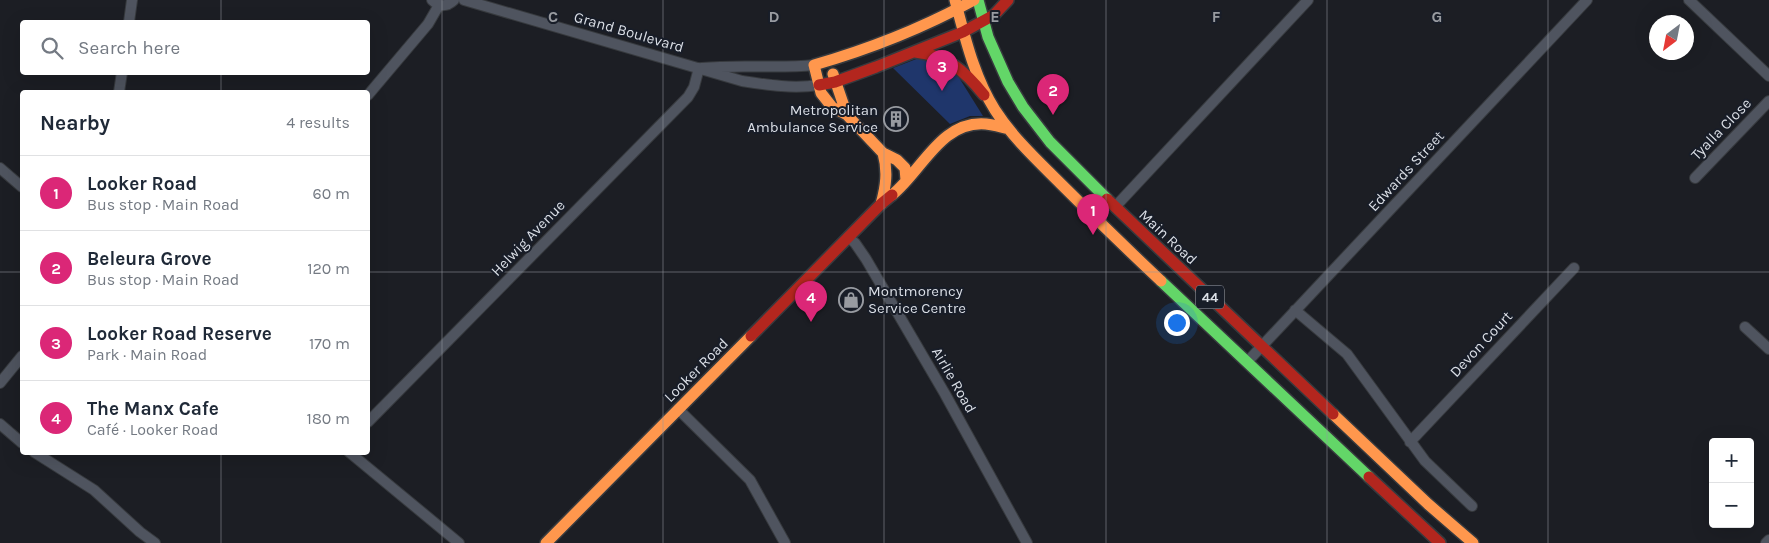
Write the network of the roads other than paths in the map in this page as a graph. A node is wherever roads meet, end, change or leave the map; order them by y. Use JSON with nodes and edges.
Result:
{"nodes":[{"id":1,"x":132,"y":0,"type":"edge"},
{"id":2,"x":454,"y":0,"type":"edge"},
{"id":3,"x":464,"y":0,"type":"edge"},
{"id":4,"x":974,"y":0,"type":"edge"},
{"id":5,"x":978,"y":0,"type":"edge"},
{"id":6,"x":1008,"y":0,"type":"edge"},
{"id":7,"x":1308,"y":0,"type":"edge"},
{"id":8,"x":1587,"y":0,"type":"edge"},
{"id":9,"x":1689,"y":0,"type":"edge"},
{"id":10,"x":435,"y":3,"type":"edge"},
{"id":11,"x":956,"y":5,"type":"edge"},
{"id":12,"x":129,"y":20,"type":"edge"},
{"id":13,"x":983,"y":22,"type":"junction"},
{"id":14,"x":963,"y":32,"type":"junction"},
{"id":15,"x":913,"y":52,"type":"junction"},
{"id":16,"x":828,"y":61,"type":"junction"},
{"id":17,"x":814,"y":65,"type":"junction"},
{"id":18,"x":699,"y":68,"type":"junction"},
{"id":19,"x":122,"y":75,"type":"edge"},
{"id":20,"x":1769,"y":76,"type":"edge"},
{"id":21,"x":835,"y":82,"type":"junction"},
{"id":22,"x":819,"y":85,"type":"junction"},
{"id":23,"x":119,"y":90,"type":"edge"},
{"id":24,"x":370,"y":93,"type":"edge"},
{"id":25,"x":1769,"y":101,"type":"edge"},
{"id":26,"x":995,"y":110,"type":"junction"},
{"id":27,"x":847,"y":115,"type":"junction"},
{"id":28,"x":1009,"y":129,"type":"junction"},
{"id":29,"x":883,"y":153,"type":"junction"},
{"id":30,"x":0,"y":168,"type":"edge"},
{"id":31,"x":1695,"y":178,"type":"dead end"},
{"id":32,"x":906,"y":180,"type":"junction"},
{"id":33,"x":20,"y":185,"type":"edge"},
{"id":34,"x":881,"y":204,"type":"junction"},
{"id":35,"x":1115,"y":207,"type":"junction"},
{"id":36,"x":848,"y":237,"type":"junction"},
{"id":37,"x":1574,"y":268,"type":"dead end"},
{"id":38,"x":1296,"y":310,"type":"junction"},
{"id":39,"x":1745,"y":327,"type":"dead end"},
{"id":40,"x":1261,"y":345,"type":"junction"},
{"id":41,"x":1769,"y":349,"type":"edge"},
{"id":42,"x":20,"y":358,"type":"edge"},
{"id":43,"x":1247,"y":362,"type":"junction"},
{"id":44,"x":0,"y":383,"type":"edge"},
{"id":45,"x":678,"y":409,"type":"junction"},
{"id":46,"x":370,"y":420,"type":"edge"},
{"id":47,"x":0,"y":424,"type":"edge"},
{"id":48,"x":20,"y":441,"type":"edge"},
{"id":49,"x":1410,"y":442,"type":"junction"},
{"id":50,"x":39,"y":455,"type":"edge"},
{"id":51,"x":353,"y":455,"type":"edge"},
{"id":52,"x":1472,"y":506,"type":"dead end"},
{"id":53,"x":1769,"y":540,"type":"edge"},
{"id":54,"x":155,"y":543,"type":"edge"},
{"id":55,"x":459,"y":543,"type":"edge"},
{"id":56,"x":546,"y":543,"type":"edge"},
{"id":57,"x":785,"y":543,"type":"edge"},
{"id":58,"x":1027,"y":543,"type":"edge"},
{"id":59,"x":1440,"y":543,"type":"edge"},
{"id":60,"x":1473,"y":543,"type":"edge"},
{"id":61,"x":1766,"y":543,"type":"edge"}],
"edges":[{"from":1,"to":12,"type":"street"},
{"from":2,"to":10,"type":"street"},
{"from":3,"to":18,"type":"street","name":"Grand Boulevard"},
{"from":4,"to":11,"type":"main road","name":"Grand Boulevard"},
{"from":5,"to":13,"type":"main road","name":"Main Road","number":"44"},
{"from":6,"to":13,"type":"main road"},
{"from":7,"to":35,"type":"street"},
{"from":8,"to":38,"type":"street","name":"Edwards Street"},
{"from":9,"to":20,"type":"street"},
{"from":10,"to":24,"type":"street"},
{"from":11,"to":14,"type":"main road","number":"44"},
{"from":11,"to":16,"type":"main road","name":"Grand Boulevard"},
{"from":13,"to":14,"type":"main road"},
{"from":13,"to":35,"type":"main road","name":"Main Road","number":"44"},
{"from":14,"to":15,"type":"main road"},
{"from":14,"to":26,"type":"main road","number":"44"},
{"from":15,"to":21,"type":"main road"},
{"from":15,"to":26,"type":"main road"},
{"from":16,"to":17,"type":"main road","name":"Grand Boulevard"},
{"from":16,"to":21,"type":"main road"},
{"from":17,"to":18,"type":"street","name":"Grand Boulevard"},
{"from":17,"to":22,"type":"main road"},
{"from":18,"to":22,"type":"street","name":"Grand Boulevard"},
{"from":18,"to":46,"type":"street","name":"Helwig Avenue"},
{"from":19,"to":23,"type":"street"},
{"from":21,"to":22,"type":"main road"},
{"from":21,"to":27,"type":"main road"},
{"from":22,"to":27,"type":"main road"},
{"from":25,"to":31,"type":"street","name":"Tyalla Close"},
{"from":26,"to":28,"type":"main road","number":"44"},
{"from":27,"to":29,"type":"main road"},
{"from":28,"to":32,"type":"main road","name":"Looker Road"},
{"from":28,"to":43,"type":"main road","number":"44"},
{"from":29,"to":32,"type":"main road"},
{"from":29,"to":34,"type":"main road"},
{"from":30,"to":33,"type":"street"},
{"from":32,"to":34,"type":"main road","name":"Looker Road"},
{"from":34,"to":36,"type":"main road","name":"Looker Road"},
{"from":35,"to":40,"type":"main road","name":"Main Road","number":"44"},
{"from":36,"to":45,"type":"main road","name":"Looker Road"},
{"from":36,"to":58,"type":"street","name":"Airlie Road"},
{"from":37,"to":49,"type":"street","name":"Devon Court"},
{"from":38,"to":40,"type":"street","name":"Edwards Street"},
{"from":38,"to":49,"type":"street"},
{"from":39,"to":41,"type":"street"},
{"from":40,"to":43,"type":"street","name":"Edwards Street"},
{"from":40,"to":60,"type":"main road","name":"Main Road","number":"44"},
{"from":42,"to":44,"type":"street"},
{"from":43,"to":59,"type":"main road","number":"44"},
{"from":45,"to":56,"type":"main road","name":"Looker Road"},
{"from":45,"to":57,"type":"street"},
{"from":47,"to":48,"type":"street"},
{"from":49,"to":52,"type":"street"},
{"from":50,"to":54,"type":"street"},
{"from":51,"to":55,"type":"street"},
{"from":53,"to":61,"type":"street"}]}
